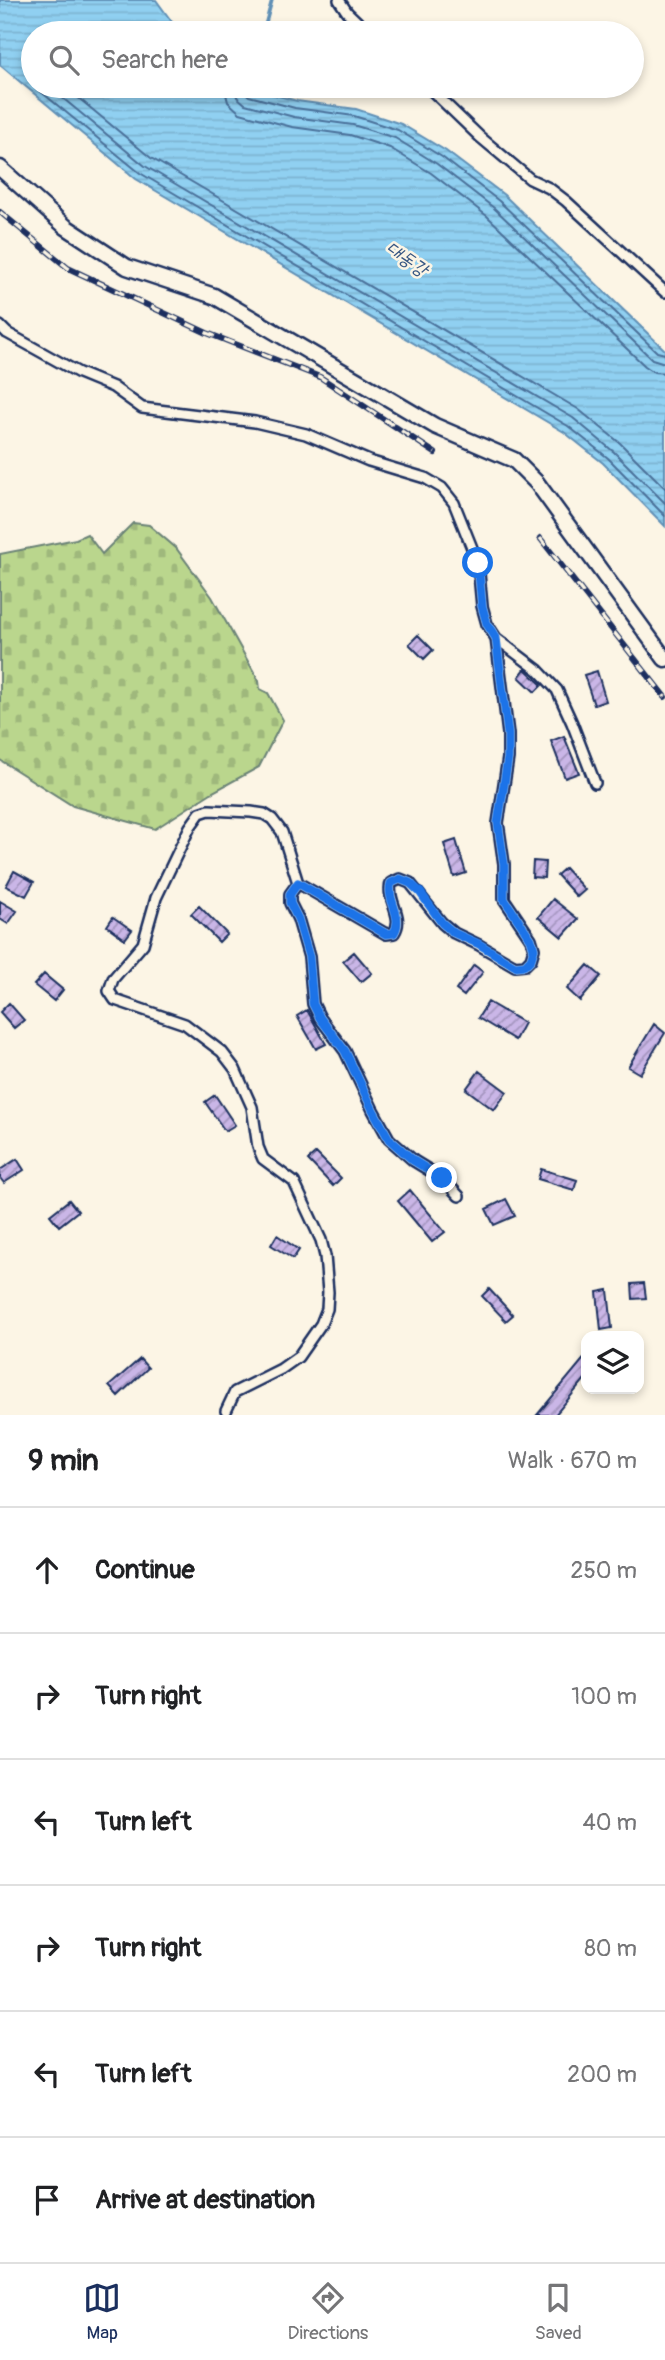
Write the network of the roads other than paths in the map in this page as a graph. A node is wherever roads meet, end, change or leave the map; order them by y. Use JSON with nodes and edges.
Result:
{"nodes":[{"id":1,"x":339,"y":0,"type":"edge"},
{"id":2,"x":356,"y":21,"type":"edge"},
{"id":3,"x":440,"y":98,"type":"edge"},
{"id":4,"x":0,"y":168,"type":"edge"},
{"id":5,"x":665,"y":292,"type":"edge"},
{"id":6,"x":0,"y":326,"type":"edge"},
{"id":7,"x":496,"y":638,"type":"junction"},
{"id":8,"x":665,"y":659,"type":"edge"},
{"id":9,"x":595,"y":783,"type":"dead end"},
{"id":10,"x":298,"y":883,"type":"junction"},
{"id":11,"x":459,"y":1196,"type":"dead end"},
{"id":12,"x":226,"y":1411,"type":"dead end"}],
"edges":[{"from":1,"to":2,"type":"street"},
{"from":3,"to":5,"type":"street"},
{"from":4,"to":8,"type":"main road"},
{"from":6,"to":7,"type":"street"},
{"from":7,"to":9,"type":"street"},
{"from":7,"to":10,"type":"street"},
{"from":10,"to":11,"type":"street"},
{"from":10,"to":12,"type":"street"}]}
